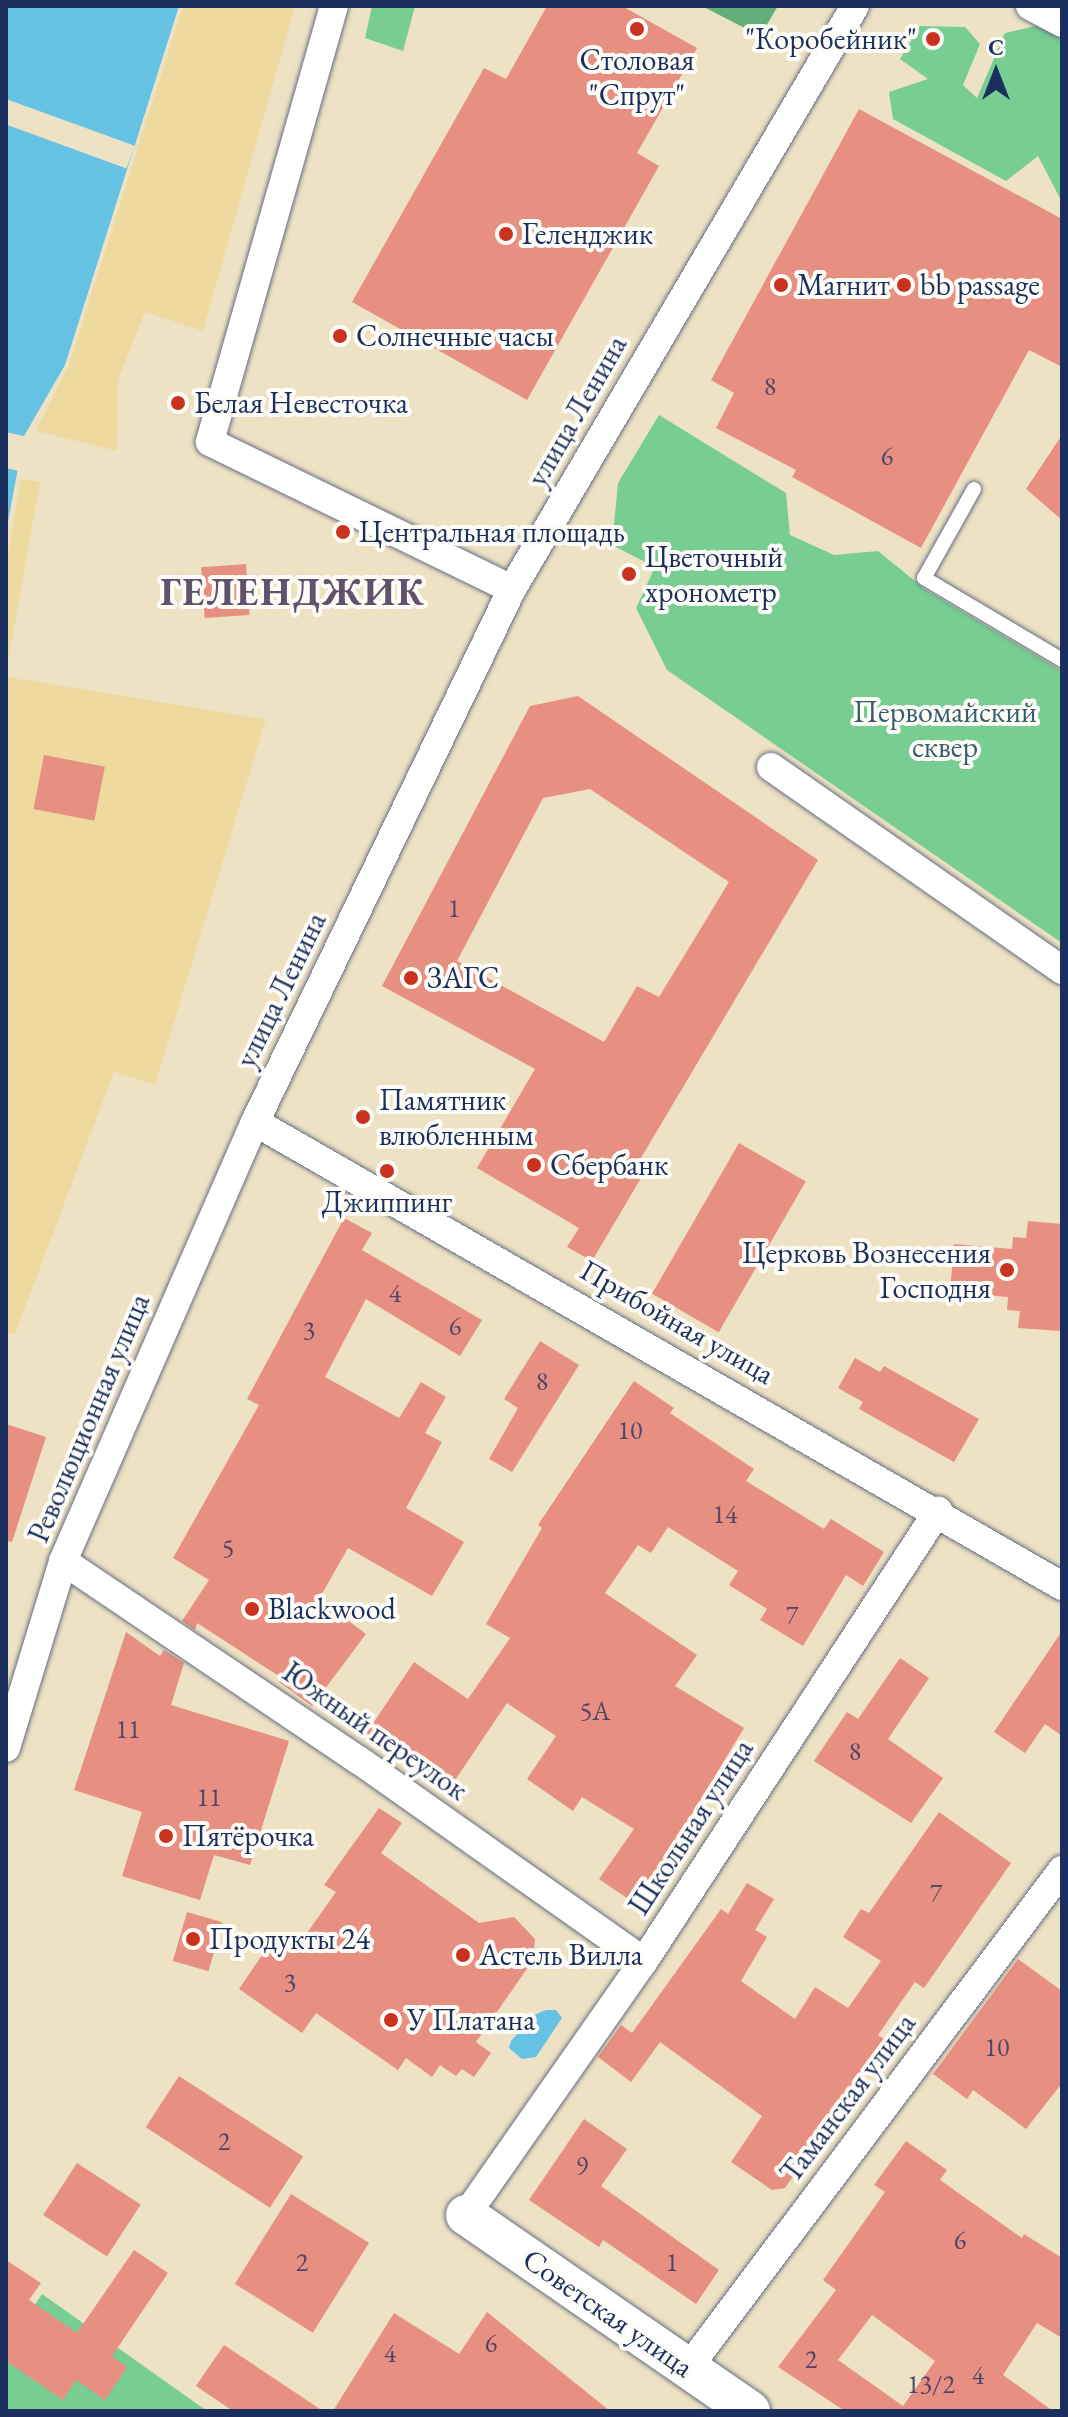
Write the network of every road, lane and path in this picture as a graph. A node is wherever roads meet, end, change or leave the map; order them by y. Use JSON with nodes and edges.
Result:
{"nodes":[{"id":1,"x":334,"y":6,"type":"edge"},
{"id":2,"x":855,"y":6,"type":"edge"},
{"id":3,"x":1030,"y":6,"type":"edge"},
{"id":4,"x":1062,"y":23,"type":"edge"},
{"id":5,"x":974,"y":489,"type":"dead end"},
{"id":6,"x":512,"y":589,"type":"junction"},
{"id":7,"x":1062,"y":660,"type":"edge"},
{"id":8,"x":771,"y":767,"type":"dead end"},
{"id":9,"x":1062,"y":970,"type":"edge"},
{"id":10,"x":255,"y":1122,"type":"junction"},
{"id":11,"x":938,"y":1511,"type":"junction"},
{"id":12,"x":63,"y":1561,"type":"junction"},
{"id":13,"x":1062,"y":1586,"type":"edge"},
{"id":14,"x":6,"y":1748,"type":"edge"},
{"id":15,"x":1062,"y":1870,"type":"edge"},
{"id":16,"x":644,"y":1961,"type":"junction"},
{"id":17,"x":466,"y":2215,"type":"joint"},
{"id":18,"x":688,"y":2368,"type":"junction"},
{"id":19,"x":750,"y":2411,"type":"edge"}],
"edges":[{"from":1,"to":6,"type":"street"},
{"from":2,"to":6,"type":"street","name":"улица Ленина"},
{"from":3,"to":4,"type":"street"},
{"from":5,"to":7,"type":"lane"},
{"from":6,"to":10,"type":"street","name":"улица Ленина"},
{"from":8,"to":9,"type":"street"},
{"from":10,"to":11,"type":"street","name":"Прибойная улица"},
{"from":10,"to":12,"type":"street","name":"Революционная улица"},
{"from":11,"to":13,"type":"street","name":"Прибойная улица"},
{"from":11,"to":16,"type":"street","name":"Школьная улица"},
{"from":12,"to":14,"type":"street","name":"Революционная улица"},
{"from":12,"to":16,"type":"street","name":"Южный переулок"},
{"from":15,"to":18,"type":"street","name":"Таманская улица"},
{"from":16,"to":17,"type":"street","name":"Школьная улица"},
{"from":17,"to":18,"type":"street","name":"Советская улица"},
{"from":18,"to":19,"type":"street","name":"Советская улица"}]}
